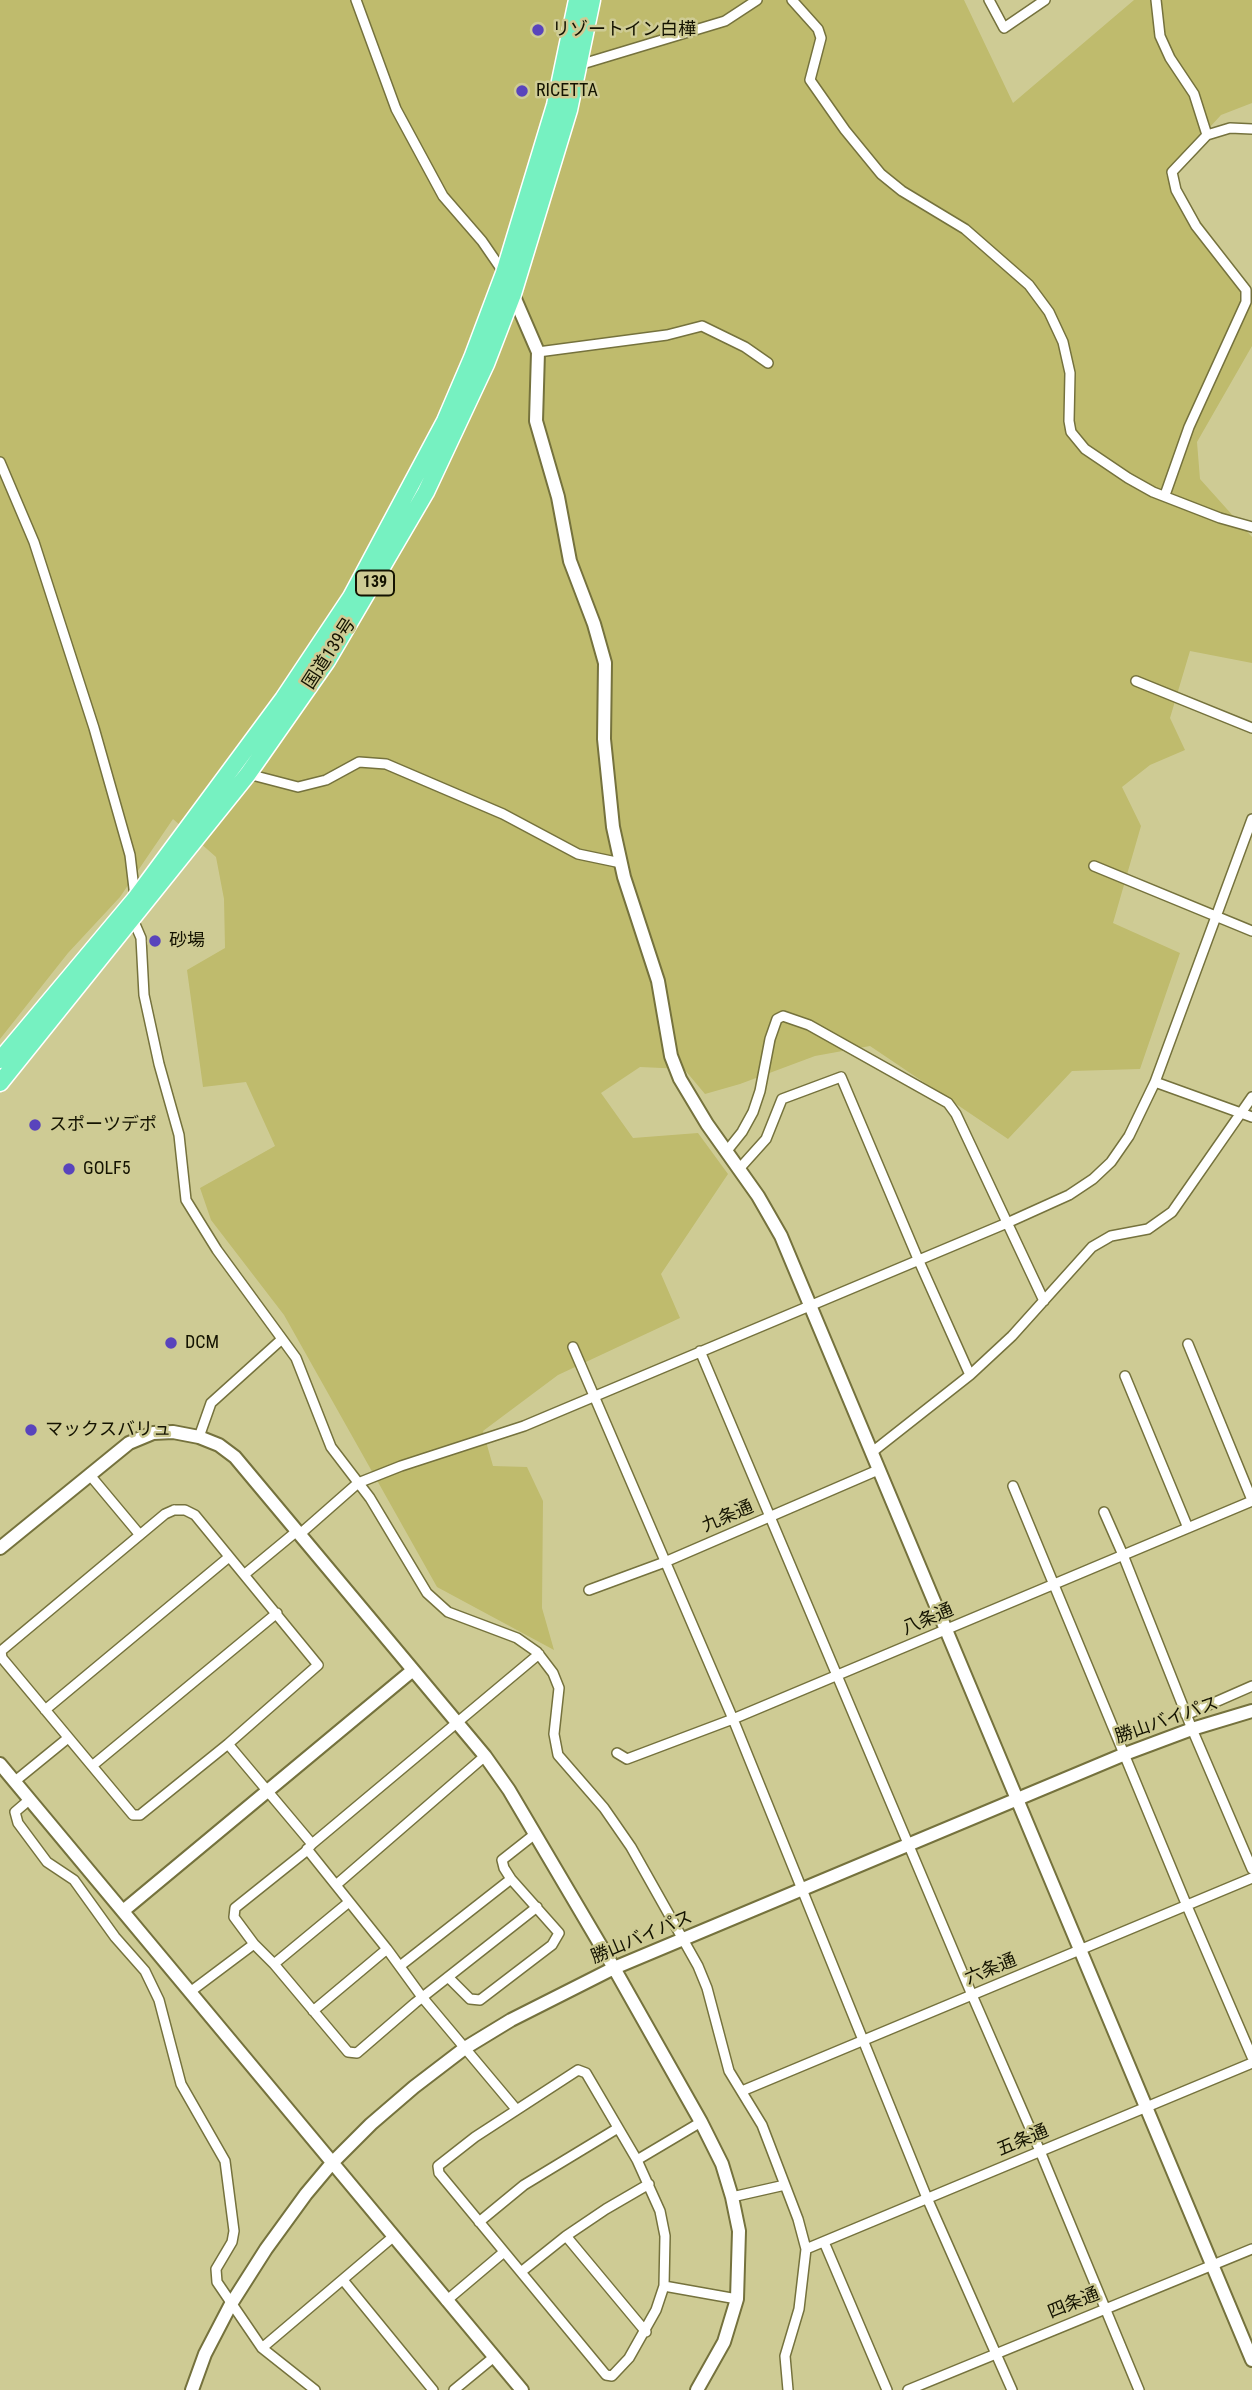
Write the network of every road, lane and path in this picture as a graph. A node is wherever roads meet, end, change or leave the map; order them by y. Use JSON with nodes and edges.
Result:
{"nodes":[{"id":1,"x":356,"y":0,"type":"edge"},
{"id":2,"x":577,"y":0,"type":"edge"},
{"id":3,"x":592,"y":0,"type":"edge"},
{"id":4,"x":757,"y":0,"type":"edge"},
{"id":5,"x":792,"y":0,"type":"edge"},
{"id":6,"x":989,"y":0,"type":"edge"},
{"id":7,"x":1045,"y":0,"type":"edge"},
{"id":8,"x":1156,"y":0,"type":"edge"},
{"id":9,"x":579,"y":65,"type":"junction"},
{"id":10,"x":1252,"y":129,"type":"edge"},
{"id":11,"x":1207,"y":135,"type":"junction"},
{"id":12,"x":504,"y":273,"type":"junction"},
{"id":13,"x":513,"y":295,"type":"junction"},
{"id":14,"x":538,"y":352,"type":"junction"},
{"id":15,"x":768,"y":363,"type":"dead end"},
{"id":16,"x":0,"y":462,"type":"edge"},
{"id":17,"x":1165,"y":495,"type":"junction"},
{"id":18,"x":1252,"y":527,"type":"edge"},
{"id":19,"x":1136,"y":681,"type":"dead end"},
{"id":20,"x":1252,"y":728,"type":"edge"},
{"id":21,"x":247,"y":774,"type":"junction"},
{"id":22,"x":1252,"y":819,"type":"edge"},
{"id":23,"x":621,"y":863,"type":"junction"},
{"id":24,"x":1094,"y":866,"type":"dead end"},
{"id":25,"x":135,"y":898,"type":"junction"},
{"id":26,"x":1216,"y":917,"type":"junction"},
{"id":27,"x":132,"y":920,"type":"junction"},
{"id":28,"x":1252,"y":931,"type":"edge"},
{"id":29,"x":0,"y":1060,"type":"edge"},
{"id":30,"x":1154,"y":1082,"type":"junction"},
{"id":31,"x":0,"y":1083,"type":"edge"},
{"id":32,"x":1252,"y":1097,"type":"edge"},
{"id":33,"x":1241,"y":1113,"type":"junction"},
{"id":34,"x":1252,"y":1117,"type":"edge"},
{"id":35,"x":726,"y":1152,"type":"junction"},
{"id":36,"x":738,"y":1169,"type":"junction"},
{"id":37,"x":1007,"y":1223,"type":"junction"},
{"id":38,"x":918,"y":1259,"type":"junction"},
{"id":39,"x":1044,"y":1301,"type":"junction"},
{"id":40,"x":810,"y":1305,"type":"junction"},
{"id":41,"x":282,"y":1339,"type":"junction"},
{"id":42,"x":1188,"y":1344,"type":"dead end"},
{"id":43,"x":573,"y":1346,"type":"dead end"},
{"id":44,"x":700,"y":1351,"type":"junction"},
{"id":45,"x":970,"y":1376,"type":"junction"},
{"id":46,"x":1125,"y":1376,"type":"dead end"},
{"id":47,"x":593,"y":1396,"type":"junction"},
{"id":48,"x":199,"y":1437,"type":"junction"},
{"id":49,"x":871,"y":1453,"type":"junction"},
{"id":50,"x":878,"y":1470,"type":"junction"},
{"id":51,"x":89,"y":1474,"type":"junction"},
{"id":52,"x":358,"y":1483,"type":"junction"},
{"id":53,"x":1013,"y":1486,"type":"dead end"},
{"id":54,"x":1252,"y":1501,"type":"edge"},
{"id":55,"x":1104,"y":1512,"type":"dead end"},
{"id":56,"x":769,"y":1517,"type":"junction"},
{"id":57,"x":1188,"y":1528,"type":"junction"},
{"id":58,"x":298,"y":1533,"type":"junction"},
{"id":59,"x":140,"y":1535,"type":"junction"},
{"id":60,"x":0,"y":1548,"type":"edge"},
{"id":61,"x":1123,"y":1555,"type":"junction"},
{"id":62,"x":229,"y":1557,"type":"junction"},
{"id":63,"x":665,"y":1562,"type":"junction"},
{"id":64,"x":245,"y":1574,"type":"junction"},
{"id":65,"x":1054,"y":1584,"type":"junction"},
{"id":66,"x":589,"y":1590,"type":"dead end"},
{"id":67,"x":277,"y":1613,"type":"junction"},
{"id":68,"x":945,"y":1630,"type":"junction"},
{"id":69,"x":539,"y":1654,"type":"junction"},
{"id":70,"x":413,"y":1670,"type":"junction"},
{"id":71,"x":838,"y":1677,"type":"junction"},
{"id":72,"x":1252,"y":1686,"type":"edge"},
{"id":73,"x":45,"y":1710,"type":"junction"},
{"id":74,"x":1252,"y":1711,"type":"edge"},
{"id":75,"x":1186,"y":1715,"type":"junction"},
{"id":76,"x":733,"y":1719,"type":"junction"},
{"id":77,"x":457,"y":1722,"type":"junction"},
{"id":78,"x":1192,"y":1728,"type":"junction"},
{"id":79,"x":68,"y":1738,"type":"junction"},
{"id":80,"x":228,"y":1744,"type":"junction"},
{"id":81,"x":617,"y":1753,"type":"dead end"},
{"id":82,"x":1125,"y":1754,"type":"junction"},
{"id":83,"x":485,"y":1756,"type":"junction"},
{"id":84,"x":0,"y":1764,"type":"edge"},
{"id":85,"x":92,"y":1766,"type":"junction"},
{"id":86,"x":15,"y":1782,"type":"junction"},
{"id":87,"x":268,"y":1791,"type":"junction"},
{"id":88,"x":29,"y":1800,"type":"junction"},
{"id":89,"x":1016,"y":1800,"type":"junction"},
{"id":90,"x":535,"y":1834,"type":"junction"},
{"id":91,"x":909,"y":1845,"type":"junction"},
{"id":92,"x":310,"y":1847,"type":"junction"},
{"id":93,"x":1252,"y":1869,"type":"edge"},
{"id":94,"x":1252,"y":1878,"type":"edge"},
{"id":95,"x":511,"y":1879,"type":"junction"},
{"id":96,"x":336,"y":1885,"type":"junction"},
{"id":97,"x":801,"y":1890,"type":"junction"},
{"id":98,"x":349,"y":1902,"type":"junction"},
{"id":99,"x":1187,"y":1906,"type":"junction"},
{"id":100,"x":537,"y":1907,"type":"junction"},
{"id":101,"x":123,"y":1911,"type":"junction"},
{"id":102,"x":682,"y":1940,"type":"junction"},
{"id":103,"x":254,"y":1944,"type":"junction"},
{"id":104,"x":387,"y":1949,"type":"junction"},
{"id":105,"x":1081,"y":1951,"type":"junction"},
{"id":106,"x":274,"y":1964,"type":"junction"},
{"id":107,"x":400,"y":1966,"type":"junction"},
{"id":108,"x":614,"y":1968,"type":"junction"},
{"id":109,"x":448,"y":1977,"type":"junction"},
{"id":110,"x":190,"y":1992,"type":"junction"},
{"id":111,"x":972,"y":1995,"type":"junction"},
{"id":112,"x":422,"y":1997,"type":"junction"},
{"id":113,"x":313,"y":2011,"type":"junction"},
{"id":114,"x":863,"y":2040,"type":"junction"},
{"id":115,"x":465,"y":2048,"type":"junction"},
{"id":116,"x":1252,"y":2057,"type":"edge"},
{"id":117,"x":1252,"y":2063,"type":"edge"},
{"id":118,"x":742,"y":2091,"type":"junction"},
{"id":119,"x":1146,"y":2106,"type":"junction"},
{"id":120,"x":516,"y":2109,"type":"junction"},
{"id":121,"x":701,"y":2122,"type":"junction"},
{"id":122,"x":618,"y":2128,"type":"junction"},
{"id":123,"x":1040,"y":2151,"type":"junction"},
{"id":124,"x":637,"y":2160,"type":"junction"},
{"id":125,"x":332,"y":2163,"type":"junction"},
{"id":126,"x":649,"y":2184,"type":"junction"},
{"id":127,"x":785,"y":2185,"type":"junction"},
{"id":128,"x":733,"y":2197,"type":"junction"},
{"id":129,"x":927,"y":2198,"type":"junction"},
{"id":130,"x":479,"y":2222,"type":"junction"},
{"id":131,"x":394,"y":2236,"type":"junction"},
{"id":132,"x":566,"y":2236,"type":"junction"},
{"id":133,"x":824,"y":2242,"type":"junction"},
{"id":134,"x":806,"y":2249,"type":"junction"},
{"id":135,"x":1252,"y":2249,"type":"edge"},
{"id":136,"x":504,"y":2252,"type":"junction"},
{"id":137,"x":1213,"y":2266,"type":"junction"},
{"id":138,"x":521,"y":2272,"type":"junction"},
{"id":139,"x":343,"y":2280,"type":"junction"},
{"id":140,"x":664,"y":2286,"type":"junction"},
{"id":141,"x":737,"y":2299,"type":"junction"},
{"id":142,"x":446,"y":2301,"type":"junction"},
{"id":143,"x":231,"y":2304,"type":"junction"},
{"id":144,"x":1105,"y":2308,"type":"junction"},
{"id":145,"x":646,"y":2332,"type":"junction"},
{"id":146,"x":262,"y":2348,"type":"junction"},
{"id":147,"x":996,"y":2353,"type":"junction"},
{"id":148,"x":494,"y":2357,"type":"junction"},
{"id":149,"x":1252,"y":2360,"type":"edge"},
{"id":150,"x":192,"y":2390,"type":"edge"},
{"id":151,"x":315,"y":2390,"type":"edge"},
{"id":152,"x":433,"y":2390,"type":"edge"},
{"id":153,"x":454,"y":2390,"type":"edge"},
{"id":154,"x":522,"y":2390,"type":"edge"},
{"id":155,"x":697,"y":2390,"type":"edge"},
{"id":156,"x":788,"y":2390,"type":"edge"},
{"id":157,"x":887,"y":2390,"type":"edge"},
{"id":158,"x":908,"y":2390,"type":"edge"},
{"id":159,"x":1012,"y":2390,"type":"edge"},
{"id":160,"x":1139,"y":2390,"type":"edge"}],
"edges":[{"from":1,"to":12,"type":"street"},
{"from":2,"to":12,"type":"highway","name":"国道139号","number":"139"},
{"from":3,"to":9,"type":"highway","name":"国道139号","number":"139"},
{"from":4,"to":9,"type":"street"},
{"from":5,"to":17,"type":"street"},
{"from":6,"to":7,"type":"street"},
{"from":8,"to":11,"type":"street"},
{"from":9,"to":13,"type":"highway","name":"国道139号","number":"139"},
{"from":10,"to":11,"type":"street"},
{"from":11,"to":17,"type":"street"},
{"from":12,"to":13,"type":"street"},
{"from":12,"to":25,"type":"highway","name":"国道139号","number":"139"},
{"from":13,"to":14,"type":"street"},
{"from":13,"to":21,"type":"highway","name":"国道139号","number":"139"},
{"from":14,"to":15,"type":"street"},
{"from":14,"to":23,"type":"street"},
{"from":16,"to":25,"type":"street"},
{"from":17,"to":18,"type":"street"},
{"from":19,"to":20,"type":"street"},
{"from":21,"to":23,"type":"street"},
{"from":21,"to":27,"type":"highway","name":"国道139号","number":"139"},
{"from":22,"to":26,"type":"street"},
{"from":23,"to":35,"type":"street"},
{"from":24,"to":26,"type":"street"},
{"from":25,"to":27,"type":"street"},
{"from":25,"to":29,"type":"highway","name":"国道139号","number":"139"},
{"from":26,"to":28,"type":"street"},
{"from":26,"to":30,"type":"street"},
{"from":27,"to":31,"type":"highway","name":"国道139号","number":"139"},
{"from":27,"to":41,"type":"street"},
{"from":30,"to":33,"type":"street"},
{"from":30,"to":37,"type":"street"},
{"from":32,"to":33,"type":"street"},
{"from":33,"to":34,"type":"street"},
{"from":33,"to":39,"type":"street"},
{"from":35,"to":36,"type":"street"},
{"from":35,"to":37,"type":"street"},
{"from":36,"to":38,"type":"street"},
{"from":36,"to":40,"type":"street"},
{"from":37,"to":38,"type":"street"},
{"from":37,"to":39,"type":"street"},
{"from":38,"to":40,"type":"street"},
{"from":38,"to":45,"type":"street"},
{"from":39,"to":45,"type":"street"},
{"from":40,"to":44,"type":"street"},
{"from":40,"to":49,"type":"street"},
{"from":41,"to":48,"type":"street"},
{"from":41,"to":52,"type":"street"},
{"from":42,"to":54,"type":"street"},
{"from":43,"to":47,"type":"street"},
{"from":44,"to":47,"type":"street"},
{"from":44,"to":56,"type":"street"},
{"from":45,"to":49,"type":"street"},
{"from":46,"to":57,"type":"street"},
{"from":47,"to":52,"type":"street"},
{"from":47,"to":63,"type":"street"},
{"from":48,"to":51,"type":"street"},
{"from":48,"to":58,"type":"street"},
{"from":49,"to":50,"type":"street"},
{"from":50,"to":56,"type":"street","name":"九条通"},
{"from":50,"to":68,"type":"street"},
{"from":51,"to":59,"type":"street"},
{"from":51,"to":60,"type":"street"},
{"from":52,"to":58,"type":"street"},
{"from":52,"to":69,"type":"street"},
{"from":53,"to":65,"type":"street"},
{"from":54,"to":57,"type":"street","name":"八条通"},
{"from":55,"to":61,"type":"street"},
{"from":56,"to":63,"type":"street","name":"九条通"},
{"from":56,"to":71,"type":"street"},
{"from":57,"to":61,"type":"street","name":"八条通"},
{"from":58,"to":64,"type":"street"},
{"from":58,"to":70,"type":"street"},
{"from":59,"to":62,"type":"street"},
{"from":59,"to":73,"type":"street"},
{"from":61,"to":65,"type":"street","name":"八条通"},
{"from":61,"to":75,"type":"street"},
{"from":62,"to":64,"type":"street"},
{"from":62,"to":73,"type":"street"},
{"from":63,"to":66,"type":"street","name":"九条通"},
{"from":63,"to":76,"type":"street"},
{"from":64,"to":67,"type":"street"},
{"from":65,"to":68,"type":"street","name":"八条通"},
{"from":65,"to":82,"type":"street"},
{"from":67,"to":80,"type":"street"},
{"from":67,"to":85,"type":"street"},
{"from":68,"to":71,"type":"street","name":"八条通"},
{"from":68,"to":89,"type":"street"},
{"from":69,"to":77,"type":"street"},
{"from":69,"to":102,"type":"street"},
{"from":70,"to":77,"type":"street"},
{"from":70,"to":87,"type":"street"},
{"from":71,"to":76,"type":"street","name":"八条通"},
{"from":71,"to":91,"type":"street"},
{"from":72,"to":75,"type":"street"},
{"from":73,"to":79,"type":"street"},
{"from":74,"to":78,"type":"street","name":"勝山バイパス"},
{"from":75,"to":78,"type":"street"},
{"from":76,"to":81,"type":"street","name":"八条通"},
{"from":76,"to":97,"type":"street"},
{"from":77,"to":83,"type":"street"},
{"from":77,"to":92,"type":"street"},
{"from":78,"to":82,"type":"street","name":"勝山バイパス"},
{"from":78,"to":93,"type":"street"},
{"from":79,"to":85,"type":"street"},
{"from":79,"to":86,"type":"street"},
{"from":80,"to":85,"type":"street"},
{"from":80,"to":87,"type":"street"},
{"from":82,"to":89,"type":"street","name":"勝山バイパス"},
{"from":82,"to":99,"type":"street"},
{"from":83,"to":90,"type":"street"},
{"from":83,"to":96,"type":"street"},
{"from":84,"to":86,"type":"street"},
{"from":86,"to":88,"type":"street"},
{"from":87,"to":92,"type":"street"},
{"from":87,"to":101,"type":"street"},
{"from":88,"to":101,"type":"street"},
{"from":88,"to":143,"type":"street"},
{"from":89,"to":91,"type":"street","name":"勝山バイパス"},
{"from":89,"to":105,"type":"street"},
{"from":90,"to":95,"type":"street"},
{"from":90,"to":108,"type":"street"},
{"from":91,"to":97,"type":"street","name":"勝山バイパス"},
{"from":91,"to":111,"type":"street"},
{"from":92,"to":96,"type":"street"},
{"from":92,"to":103,"type":"street"},
{"from":94,"to":99,"type":"street","name":"六条通"},
{"from":95,"to":100,"type":"street"},
{"from":95,"to":107,"type":"street"},
{"from":96,"to":98,"type":"street"},
{"from":97,"to":102,"type":"street","name":"勝山バイパス"},
{"from":97,"to":114,"type":"street"},
{"from":98,"to":104,"type":"street"},
{"from":98,"to":106,"type":"street"},
{"from":99,"to":105,"type":"street","name":"六条通"},
{"from":99,"to":116,"type":"street"},
{"from":100,"to":109,"type":"street"},
{"from":100,"to":109,"type":"street"},
{"from":101,"to":110,"type":"street"},
{"from":102,"to":108,"type":"street","name":"勝山バイパス"},
{"from":102,"to":118,"type":"street"},
{"from":103,"to":106,"type":"street"},
{"from":103,"to":110,"type":"street"},
{"from":104,"to":107,"type":"street"},
{"from":104,"to":113,"type":"street"},
{"from":105,"to":111,"type":"street","name":"六条通"},
{"from":105,"to":119,"type":"street"},
{"from":106,"to":113,"type":"street"},
{"from":107,"to":112,"type":"street"},
{"from":108,"to":115,"type":"street","name":"勝山バイパス"},
{"from":108,"to":121,"type":"street"},
{"from":109,"to":112,"type":"street"},
{"from":110,"to":125,"type":"street"},
{"from":111,"to":114,"type":"street","name":"六条通"},
{"from":111,"to":123,"type":"street"},
{"from":112,"to":113,"type":"street"},
{"from":112,"to":115,"type":"street"},
{"from":114,"to":118,"type":"street","name":"六条通"},
{"from":114,"to":129,"type":"street"},
{"from":115,"to":120,"type":"street"},
{"from":115,"to":125,"type":"street","name":"勝山バイパス"},
{"from":117,"to":119,"type":"street","name":"五条通"},
{"from":118,"to":127,"type":"street"},
{"from":119,"to":123,"type":"street","name":"五条通"},
{"from":119,"to":137,"type":"street"},
{"from":120,"to":122,"type":"street"},
{"from":120,"to":130,"type":"street"},
{"from":121,"to":124,"type":"street"},
{"from":121,"to":128,"type":"street"},
{"from":122,"to":124,"type":"street"},
{"from":122,"to":130,"type":"street"},
{"from":123,"to":129,"type":"street","name":"五条通"},
{"from":123,"to":144,"type":"street"},
{"from":124,"to":126,"type":"street"},
{"from":125,"to":131,"type":"street"},
{"from":125,"to":143,"type":"street","name":"勝山バイパス"},
{"from":126,"to":132,"type":"street"},
{"from":126,"to":140,"type":"street"},
{"from":127,"to":128,"type":"street"},
{"from":127,"to":134,"type":"street"},
{"from":128,"to":141,"type":"street"},
{"from":129,"to":133,"type":"street","name":"五条通"},
{"from":129,"to":147,"type":"street"},
{"from":130,"to":136,"type":"street"},
{"from":131,"to":139,"type":"street"},
{"from":131,"to":142,"type":"street"},
{"from":132,"to":138,"type":"street"},
{"from":132,"to":145,"type":"street"},
{"from":133,"to":134,"type":"street","name":"五条通"},
{"from":133,"to":157,"type":"street"},
{"from":134,"to":156,"type":"street"},
{"from":135,"to":137,"type":"street","name":"四条通"},
{"from":136,"to":138,"type":"street"},
{"from":136,"to":142,"type":"street"},
{"from":137,"to":144,"type":"street","name":"四条通"},
{"from":137,"to":149,"type":"street"},
{"from":138,"to":145,"type":"street"},
{"from":139,"to":146,"type":"street"},
{"from":139,"to":152,"type":"street"},
{"from":140,"to":141,"type":"street"},
{"from":140,"to":145,"type":"street"},
{"from":141,"to":155,"type":"street"},
{"from":142,"to":148,"type":"street"},
{"from":143,"to":146,"type":"street"},
{"from":143,"to":150,"type":"street","name":"勝山バイパス"},
{"from":144,"to":147,"type":"street","name":"四条通"},
{"from":144,"to":160,"type":"street"},
{"from":146,"to":151,"type":"street"},
{"from":147,"to":158,"type":"street","name":"四条通"},
{"from":147,"to":159,"type":"street"},
{"from":148,"to":153,"type":"street"},
{"from":148,"to":154,"type":"street"}]}
